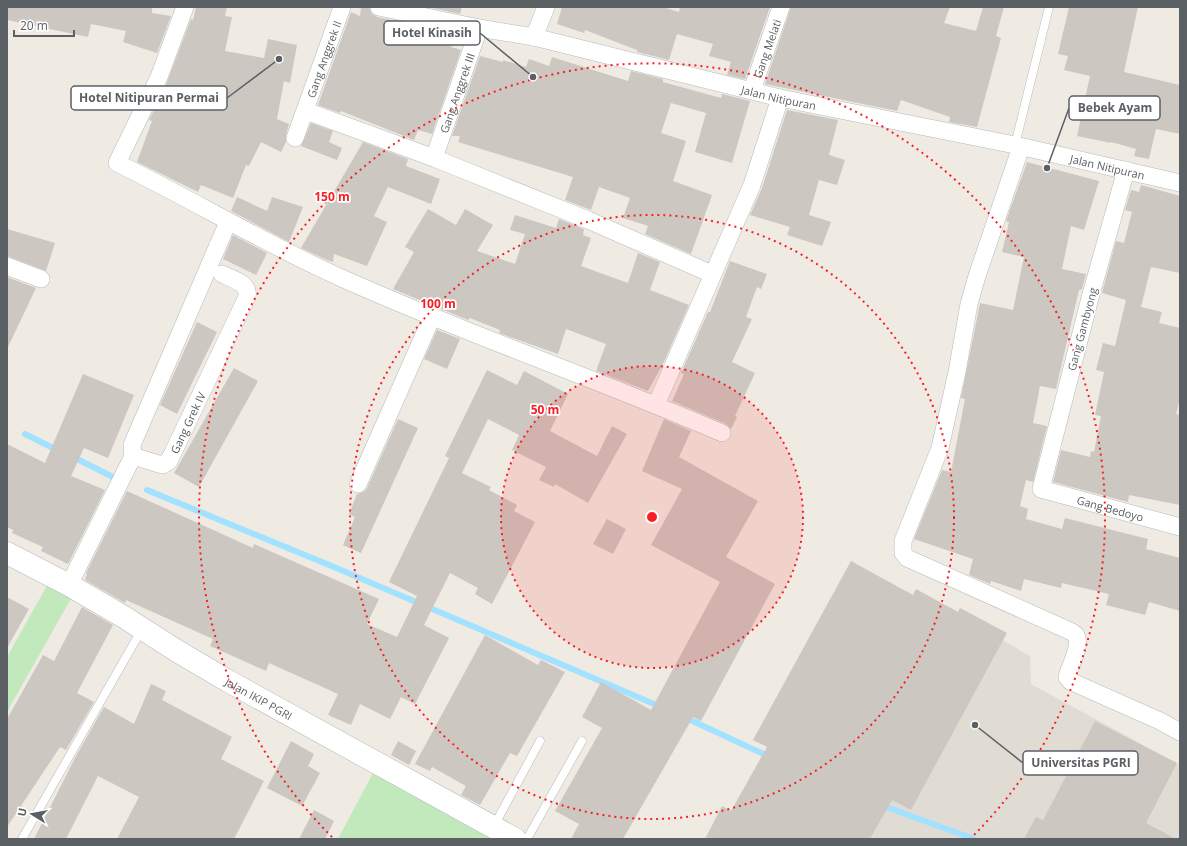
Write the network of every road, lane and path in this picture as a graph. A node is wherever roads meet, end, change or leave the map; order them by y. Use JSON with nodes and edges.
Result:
{"nodes":[{"id":1,"x":185,"y":7,"type":"edge"},
{"id":2,"x":342,"y":7,"type":"edge"},
{"id":3,"x":379,"y":7,"type":"edge"},
{"id":4,"x":546,"y":7,"type":"edge"},
{"id":5,"x":781,"y":7,"type":"edge"},
{"id":6,"x":1049,"y":7,"type":"edge"},
{"id":7,"x":479,"y":28,"type":"junction"},
{"id":8,"x":534,"y":37,"type":"junction"},
{"id":9,"x":752,"y":90,"type":"junction"},
{"id":10,"x":780,"y":98,"type":"junction"},
{"id":11,"x":306,"y":111,"type":"junction"},
{"id":12,"x":295,"y":138,"type":"dead end"},
{"id":13,"x":1018,"y":146,"type":"junction"},
{"id":14,"x":434,"y":158,"type":"junction"},
{"id":15,"x":1126,"y":170,"type":"junction"},
{"id":16,"x":1180,"y":183,"type":"edge"},
{"id":17,"x":228,"y":222,"type":"junction"},
{"id":18,"x":7,"y":266,"type":"edge"},
{"id":19,"x":222,"y":274,"type":"dead end"},
{"id":20,"x":712,"y":274,"type":"junction"},
{"id":21,"x":42,"y":279,"type":"dead end"},
{"id":22,"x":432,"y":316,"type":"junction"},
{"id":23,"x":656,"y":405,"type":"junction"},
{"id":24,"x":722,"y":433,"type":"dead end"},
{"id":25,"x":133,"y":456,"type":"junction"},
{"id":26,"x":358,"y":484,"type":"dead end"},
{"id":27,"x":1041,"y":489,"type":"joint"},
{"id":28,"x":1180,"y":527,"type":"edge"},
{"id":29,"x":7,"y":553,"type":"edge"},
{"id":30,"x":69,"y":585,"type":"junction"},
{"id":31,"x":139,"y":626,"type":"junction"},
{"id":32,"x":1180,"y":732,"type":"edge"},
{"id":33,"x":540,"y":741,"type":"dead end"},
{"id":34,"x":582,"y":741,"type":"dead end"},
{"id":35,"x":493,"y":827,"type":"junction"},
{"id":36,"x":22,"y":839,"type":"edge"},
{"id":37,"x":515,"y":839,"type":"edge"},
{"id":38,"x":527,"y":839,"type":"edge"}],
"edges":[{"from":1,"to":17,"type":"street"},
{"from":2,"to":11,"type":"street","name":"Gang Anggrek II"},
{"from":3,"to":7,"type":"street","name":"Jalan Nitipuran"},
{"from":4,"to":8,"type":"street"},
{"from":5,"to":9,"type":"street","name":"Gang Melati"},
{"from":6,"to":13,"type":"lane"},
{"from":7,"to":8,"type":"street","name":"Jalan Nitipuran"},
{"from":7,"to":14,"type":"street","name":"Gang Anggrek III"},
{"from":8,"to":9,"type":"street","name":"Jalan Nitipuran"},
{"from":9,"to":10,"type":"street","name":"Jalan Nitipuran"},
{"from":10,"to":13,"type":"street","name":"Jalan Nitipuran"},
{"from":10,"to":20,"type":"street"},
{"from":11,"to":12,"type":"street","name":"Gang Anggrek II"},
{"from":11,"to":14,"type":"street"},
{"from":13,"to":15,"type":"street","name":"Jalan Nitipuran"},
{"from":13,"to":32,"type":"street"},
{"from":14,"to":20,"type":"street"},
{"from":15,"to":16,"type":"street","name":"Jalan Nitipuran"},
{"from":15,"to":27,"type":"street","name":"Gang Gambyong"},
{"from":17,"to":22,"type":"street"},
{"from":17,"to":25,"type":"street"},
{"from":18,"to":21,"type":"street"},
{"from":19,"to":25,"type":"street","name":"Gang Grek IV"},
{"from":20,"to":23,"type":"street"},
{"from":22,"to":23,"type":"street"},
{"from":22,"to":26,"type":"street"},
{"from":23,"to":24,"type":"street"},
{"from":25,"to":30,"type":"street"},
{"from":27,"to":28,"type":"street","name":"Gang Bedoyo"},
{"from":29,"to":30,"type":"main road","name":"Jalan IKIP PGRI"},
{"from":30,"to":31,"type":"main road","name":"Jalan IKIP PGRI"},
{"from":31,"to":35,"type":"main road","name":"Jalan IKIP PGRI"},
{"from":31,"to":36,"type":"lane"},
{"from":33,"to":35,"type":"lane"},
{"from":34,"to":38,"type":"lane"},
{"from":35,"to":37,"type":"main road","name":"Jalan IKIP PGRI"}]}
